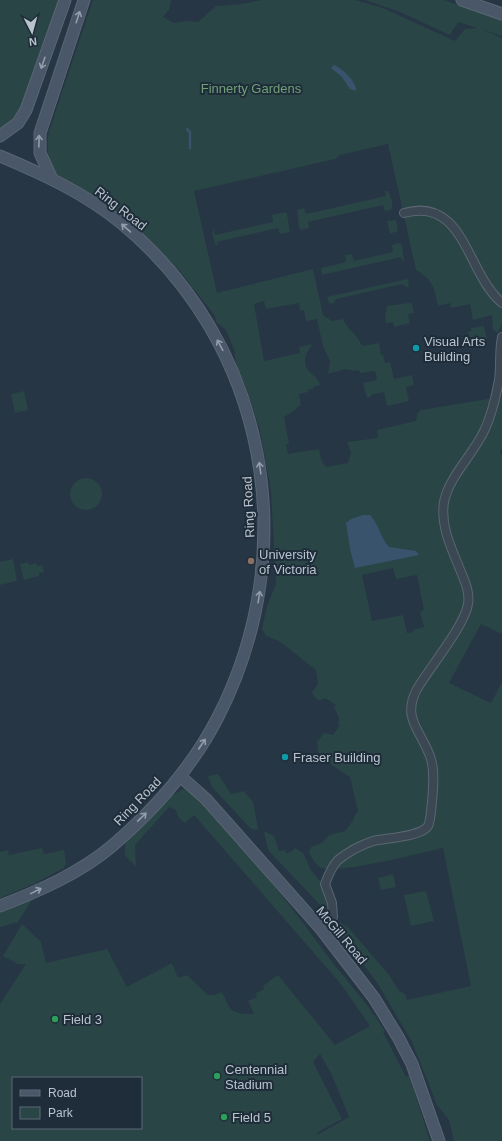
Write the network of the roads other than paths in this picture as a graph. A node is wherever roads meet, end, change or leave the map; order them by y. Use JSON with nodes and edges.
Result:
{"nodes":[{"id":1,"x":65,"y":0,"type":"edge"},
{"id":2,"x":84,"y":0,"type":"edge"},
{"id":3,"x":462,"y":0,"type":"edge"},
{"id":4,"x":502,"y":14,"type":"edge"},
{"id":5,"x":0,"y":136,"type":"edge"},
{"id":6,"x":0,"y":156,"type":"edge"},
{"id":7,"x":51,"y":177,"type":"junction"},
{"id":8,"x":404,"y":213,"type":"dead end"},
{"id":9,"x":502,"y":303,"type":"edge"},
{"id":10,"x":502,"y":337,"type":"edge"},
{"id":11,"x":180,"y":776,"type":"junction"},
{"id":12,"x":0,"y":906,"type":"edge"},
{"id":13,"x":320,"y":930,"type":"junction"},
{"id":14,"x":439,"y":1141,"type":"edge"}],
"edges":[{"from":1,"to":5,"type":"street","one_way":true},
{"from":7,"to":2,"type":"street","one_way":true},
{"from":3,"to":4,"type":"street"},
{"from":6,"to":7,"type":"street","name":"Ring Road"},
{"from":11,"to":7,"type":"street","name":"Ring Road","one_way":true},
{"from":8,"to":9,"type":"street"},
{"from":10,"to":13,"type":"street"},
{"from":12,"to":11,"type":"street","name":"Ring Road","one_way":true},
{"from":11,"to":13,"type":"street","name":"McGill Road"},
{"from":13,"to":14,"type":"street","name":"McGill Road"}]}
